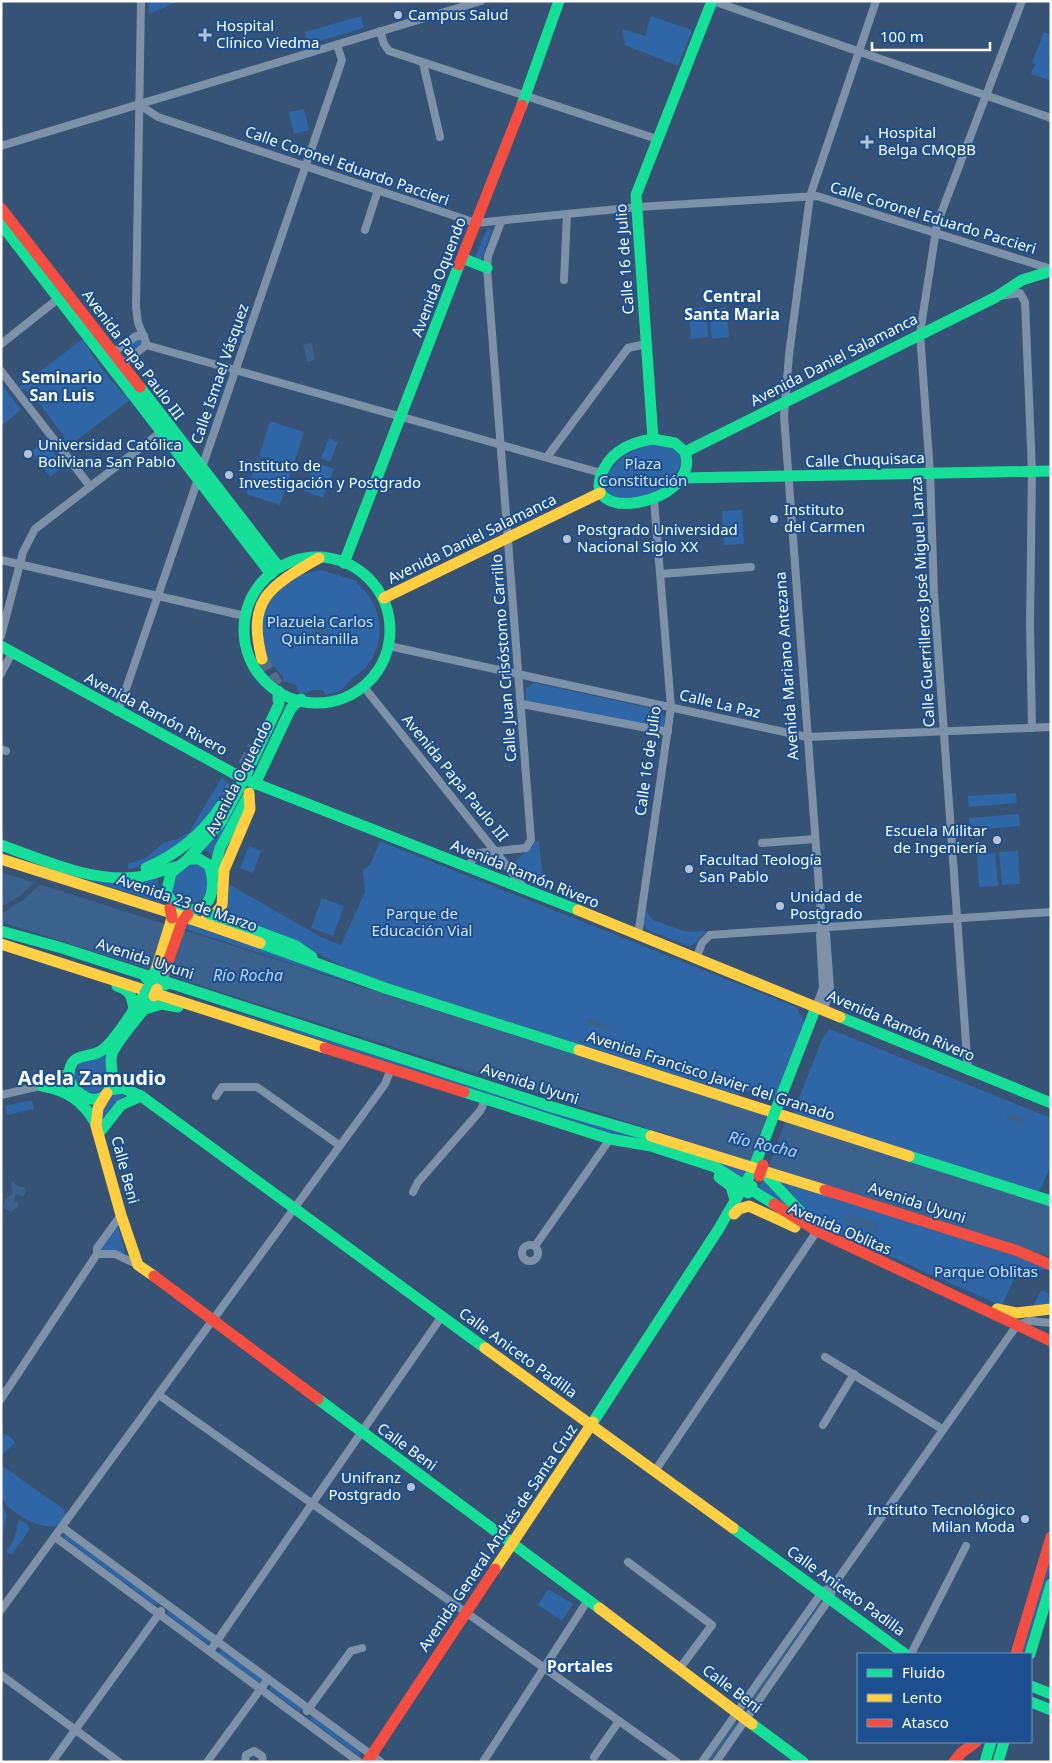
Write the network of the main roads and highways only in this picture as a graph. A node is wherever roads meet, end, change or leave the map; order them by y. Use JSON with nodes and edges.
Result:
{"nodes":[{"id":1,"x":559,"y":1,"type":"edge"},
{"id":2,"x":712,"y":1,"type":"edge"},
{"id":3,"x":1,"y":208,"type":"edge"},
{"id":4,"x":1,"y":224,"type":"edge"},
{"id":5,"x":462,"y":258,"type":"junction"},
{"id":6,"x":488,"y":268,"type":"road end"},
{"id":7,"x":1051,"y":270,"type":"edge"},
{"id":8,"x":109,"y":356,"type":"junction"},
{"id":9,"x":653,"y":439,"type":"junction"},
{"id":10,"x":685,"y":452,"type":"junction"},
{"id":11,"x":1051,"y":471,"type":"edge"},
{"id":12,"x":680,"y":478,"type":"junction"},
{"id":13,"x":600,"y":494,"type":"junction"},
{"id":14,"x":319,"y":558,"type":"junction"},
{"id":15,"x":344,"y":563,"type":"junction"},
{"id":16,"x":275,"y":571,"type":"junction"},
{"id":17,"x":384,"y":598,"type":"junction"},
{"id":18,"x":1,"y":646,"type":"edge"},
{"id":19,"x":262,"y":659,"type":"tunnel mouth"},
{"id":20,"x":278,"y":691,"type":"junction"},
{"id":21,"x":301,"y":699,"type":"junction"},
{"id":22,"x":244,"y":779,"type":"junction"},
{"id":23,"x":252,"y":789,"type":"junction"},
{"id":24,"x":227,"y":797,"type":"tunnel mouth"},
{"id":25,"x":1,"y":845,"type":"edge"},
{"id":26,"x":1,"y":854,"type":"edge"},
{"id":27,"x":1,"y":859,"type":"edge"},
{"id":28,"x":188,"y":859,"type":"junction"},
{"id":29,"x":175,"y":867,"type":"junction"},
{"id":30,"x":56,"y":875,"type":"junction"},
{"id":31,"x":213,"y":875,"type":"junction"},
{"id":32,"x":114,"y":876,"type":"junction"},
{"id":33,"x":166,"y":894,"type":"junction"},
{"id":34,"x":180,"y":918,"type":"junction"},
{"id":35,"x":200,"y":922,"type":"junction"},
{"id":36,"x":1,"y":931,"type":"edge"},
{"id":37,"x":15,"y":936,"type":"junction"},
{"id":38,"x":6,"y":946,"type":"edge"},
{"id":39,"x":326,"y":967,"type":"junction"},
{"id":40,"x":362,"y":980,"type":"joint"},
{"id":41,"x":156,"y":982,"type":"junction"},
{"id":42,"x":820,"y":1008,"type":"junction"},
{"id":43,"x":139,"y":1009,"type":"junction"},
{"id":44,"x":300,"y":1026,"type":"junction"},
{"id":45,"x":296,"y":1038,"type":"junction"},
{"id":46,"x":110,"y":1050,"type":"junction"},
{"id":47,"x":42,"y":1086,"type":"road end"},
{"id":48,"x":108,"y":1092,"type":"junction"},
{"id":49,"x":141,"y":1096,"type":"junction"},
{"id":50,"x":1051,"y":1103,"type":"edge"},
{"id":51,"x":98,"y":1129,"type":"junction"},
{"id":52,"x":623,"y":1143,"type":"junction"},
{"id":53,"x":753,"y":1177,"type":"junction"},
{"id":54,"x":735,"y":1200,"type":"junction"},
{"id":55,"x":1051,"y":1200,"type":"edge"},
{"id":56,"x":734,"y":1214,"type":"junction"},
{"id":57,"x":718,"y":1230,"type":"junction"},
{"id":58,"x":817,"y":1232,"type":"junction"},
{"id":59,"x":1051,"y":1265,"type":"edge"},
{"id":60,"x":1051,"y":1308,"type":"edge"},
{"id":61,"x":985,"y":1309,"type":"junction"},
{"id":62,"x":1051,"y":1341,"type":"edge"},
{"id":63,"x":592,"y":1425,"type":"junction"},
{"id":64,"x":1051,"y":1537,"type":"edge"},
{"id":65,"x":512,"y":1543,"type":"junction"},
{"id":66,"x":1051,"y":1584,"type":"edge"},
{"id":67,"x":904,"y":1653,"type":"edge"},
{"id":68,"x":1016,"y":1653,"type":"edge"},
{"id":69,"x":1030,"y":1653,"type":"edge"},
{"id":70,"x":1032,"y":1686,"type":"edge"},
{"id":71,"x":1051,"y":1694,"type":"edge"},
{"id":72,"x":1032,"y":1702,"type":"edge"},
{"id":73,"x":1051,"y":1710,"type":"edge"},
{"id":74,"x":975,"y":1743,"type":"edge"},
{"id":75,"x":991,"y":1743,"type":"edge"},
{"id":76,"x":1004,"y":1743,"type":"edge"},
{"id":77,"x":373,"y":1760,"type":"edge"},
{"id":78,"x":804,"y":1762,"type":"edge"},
{"id":79,"x":954,"y":1762,"type":"edge"},
{"id":80,"x":985,"y":1762,"type":"edge"},
{"id":81,"x":998,"y":1762,"type":"edge"}],
"edges":[{"from":1,"to":5,"type":"main road","name":"Avenida Oquendo"},
{"from":2,"to":9,"type":"main road","name":"Calle 16 de Julio"},
{"from":3,"to":8,"type":"main road","name":"Avenida Papa Paulo III"},
{"from":4,"to":8,"type":"main road","name":"Avenida Papa Paulo III"},
{"from":5,"to":6,"type":"main road"},
{"from":5,"to":15,"type":"main road","name":"Avenida Oquendo"},
{"from":7,"to":10,"type":"main road","name":"Avenida Daniel Salamanca"},
{"from":8,"to":16,"type":"main road","name":"Avenida Papa Paulo III"},
{"from":9,"to":10,"type":"main road"},
{"from":9,"to":13,"type":"main road"},
{"from":10,"to":12,"type":"main road"},
{"from":11,"to":12,"type":"main road","name":"Calle Chuquisaca"},
{"from":12,"to":13,"type":"main road"},
{"from":13,"to":17,"type":"main road","name":"Avenida Daniel Salamanca"},
{"from":14,"to":15,"type":"main road"},
{"from":14,"to":16,"type":"main road"},
{"from":14,"to":19,"type":"main road"},
{"from":15,"to":17,"type":"main road"},
{"from":16,"to":20,"type":"main road"},
{"from":17,"to":21,"type":"main road"},
{"from":18,"to":22,"type":"main road","name":"Avenida Ramón Rivero"},
{"from":20,"to":21,"type":"main road"},
{"from":20,"to":22,"type":"main road","name":"Avenida Oquendo"},
{"from":21,"to":23,"type":"main road","name":"Avenida Oquendo"},
{"from":22,"to":23,"type":"main road","name":"Avenida Ramón Rivero"},
{"from":22,"to":28,"type":"main road","name":"Avenida Oquendo"},
{"from":23,"to":31,"type":"main road","name":"Avenida Oquendo"},
{"from":23,"to":35,"type":"main road"},
{"from":23,"to":42,"type":"main road","name":"Avenida Ramón Rivero"},
{"from":24,"to":32,"type":"main road"},
{"from":25,"to":32,"type":"main road","name":"Avenida 23 de Marzo"},
{"from":26,"to":30,"type":"main road"},
{"from":27,"to":30,"type":"main road","name":"Avenida 23 de Marzo"},
{"from":28,"to":29,"type":"main road","name":"Avenida Oquendo"},
{"from":28,"to":31,"type":"main road"},
{"from":29,"to":32,"type":"main road","name":"Avenida 23 de Marzo"},
{"from":29,"to":33,"type":"main road"},
{"from":30,"to":35,"type":"main road","name":"Avenida 23 de Marzo"},
{"from":31,"to":34,"type":"main road","name":"Avenida Oquendo"},
{"from":33,"to":34,"type":"main road"},
{"from":33,"to":34,"type":"main road"},
{"from":34,"to":39,"type":"main road"},
{"from":34,"to":41,"type":"main road"},
{"from":35,"to":39,"type":"main road","name":"Avenida 23 de Marzo"},
{"from":36,"to":37,"type":"main road","name":"Avenida Uyuni"},
{"from":37,"to":41,"type":"main road","bridge":true},
{"from":37,"to":44,"type":"main road","name":"Avenida Uyuni"},
{"from":38,"to":43,"type":"main road"},
{"from":38,"to":45,"type":"main road","name":"Avenida Uyuni"},
{"from":39,"to":40,"type":"main road","name":"Avenida 23 de Marzo"},
{"from":40,"to":55,"type":"main road","name":"Avenida Francisco Javier del Granado"},
{"from":41,"to":43,"type":"main road"},
{"from":41,"to":44,"type":"main road"},
{"from":42,"to":50,"type":"main road","name":"Avenida Ramón Rivero"},
{"from":42,"to":53,"type":"main road","name":"Avenida Mariano Antezana"},
{"from":43,"to":45,"type":"main road"},
{"from":43,"to":46,"type":"main road"},
{"from":44,"to":53,"type":"main road","name":"Avenida Uyuni"},
{"from":45,"to":52,"type":"main road","name":"Avenida Uyuni"},
{"from":46,"to":48,"type":"main road"},
{"from":46,"to":48,"type":"main road"},
{"from":47,"to":51,"type":"main road"},
{"from":48,"to":49,"type":"main road","name":"Calle Aniceto Padilla"},
{"from":48,"to":51,"type":"main road","name":"Calle Beni"},
{"from":49,"to":51,"type":"main road"},
{"from":49,"to":63,"type":"main road","name":"Calle Aniceto Padilla"},
{"from":51,"to":65,"type":"main road","name":"Calle Beni"},
{"from":52,"to":54,"type":"main road"},
{"from":52,"to":58,"type":"main road","name":"Avenida Uyuni"},
{"from":53,"to":54,"type":"main road","name":"Avenida General Andrés de Santa Cruz"},
{"from":53,"to":56,"type":"main road","name":"Avenida General Andrés de Santa Cruz"},
{"from":53,"to":58,"type":"main road"},
{"from":53,"to":59,"type":"main road","name":"Avenida Uyuni"},
{"from":54,"to":57,"type":"main road","name":"Avenida General Andrés de Santa Cruz"},
{"from":56,"to":57,"type":"main road","name":"Avenida General Andrés de Santa Cruz"},
{"from":56,"to":58,"type":"main road","name":"Avenida Oblitas"},
{"from":57,"to":63,"type":"main road","name":"Avenida General Andrés de Santa Cruz"},
{"from":58,"to":61,"type":"main road","name":"Avenida Oblitas"},
{"from":60,"to":61,"type":"main road"},
{"from":61,"to":62,"type":"main road","name":"Avenida Oblitas"},
{"from":63,"to":65,"type":"main road","name":"Avenida General Andrés de Santa Cruz"},
{"from":63,"to":67,"type":"main road","name":"Calle Aniceto Padilla"},
{"from":64,"to":68,"type":"main road"},
{"from":65,"to":77,"type":"main road","name":"Avenida General Andrés de Santa Cruz"},
{"from":65,"to":78,"type":"main road","name":"Calle Beni"},
{"from":66,"to":69,"type":"main road"},
{"from":70,"to":71,"type":"main road"},
{"from":72,"to":73,"type":"main road"},
{"from":74,"to":79,"type":"main road"},
{"from":75,"to":80,"type":"main road"},
{"from":76,"to":81,"type":"main road"}]}
